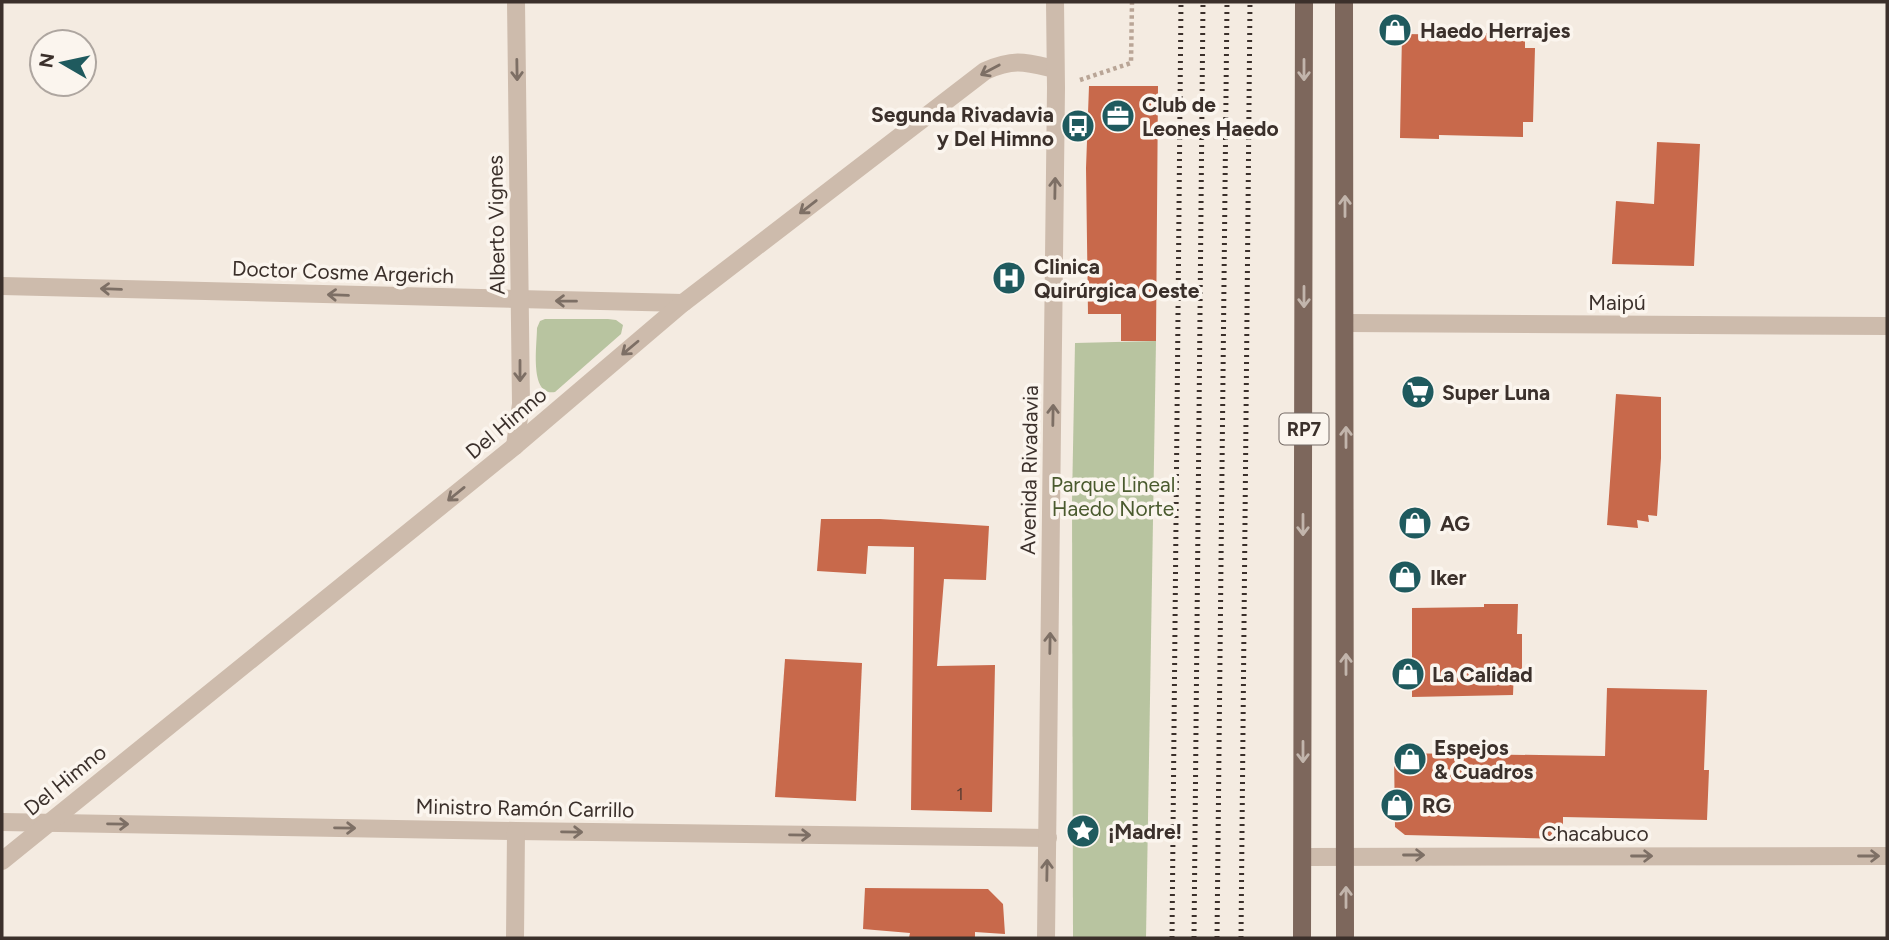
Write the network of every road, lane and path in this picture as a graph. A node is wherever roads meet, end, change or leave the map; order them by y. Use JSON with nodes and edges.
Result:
{"nodes":[{"id":1,"x":516,"y":2,"type":"edge"},
{"id":2,"x":1055,"y":2,"type":"edge"},
{"id":3,"x":1132,"y":2,"type":"edge"},
{"id":4,"x":1304,"y":2,"type":"edge"},
{"id":5,"x":1344,"y":2,"type":"edge"},
{"id":6,"x":1055,"y":69,"type":"junction"},
{"id":7,"x":1056,"y":88,"type":"junction"},
{"id":8,"x":2,"y":286,"type":"edge"},
{"id":9,"x":520,"y":300,"type":"junction"},
{"id":10,"x":683,"y":303,"type":"junction"},
{"id":11,"x":1346,"y":323,"type":"junction"},
{"id":12,"x":1887,"y":326,"type":"edge"},
{"id":13,"x":514,"y":446,"type":"junction"},
{"id":14,"x":2,"y":822,"type":"edge"},
{"id":15,"x":49,"y":823,"type":"junction"},
{"id":16,"x":516,"y":831,"type":"junction"},
{"id":17,"x":1048,"y":838,"type":"junction"},
{"id":18,"x":1346,"y":855,"type":"junction"},
{"id":19,"x":1887,"y":856,"type":"edge"},
{"id":20,"x":1303,"y":857,"type":"junction"},
{"id":21,"x":2,"y":861,"type":"edge"},
{"id":22,"x":515,"y":938,"type":"edge"},
{"id":23,"x":1046,"y":938,"type":"edge"},
{"id":24,"x":1302,"y":938,"type":"edge"},
{"id":25,"x":1346,"y":938,"type":"edge"}],
"edges":[{"from":1,"to":9,"type":"street","name":"Alberto Vignes","one_way":true},
{"from":2,"to":6,"type":"street","name":"Avenida Rivadavia"},
{"from":3,"to":7,"type":"path"},
{"from":4,"to":20,"type":"main road","number":"RP7","one_way":true},
{"from":11,"to":5,"type":"main road","number":"RP7","one_way":true},
{"from":6,"to":7,"type":"street","name":"Avenida Rivadavia"},
{"from":6,"to":10,"type":"street","name":"Del Himno","one_way":true},
{"from":17,"to":7,"type":"street","name":"Avenida Rivadavia","one_way":true},
{"from":9,"to":8,"type":"street","name":"Doctor Cosme Argerich","one_way":true},
{"from":10,"to":9,"type":"street","name":"Doctor Cosme Argerich","one_way":true},
{"from":9,"to":13,"type":"street","name":"Alberto Vignes","one_way":true},
{"from":10,"to":13,"type":"street","name":"Del Himno","one_way":true},
{"from":11,"to":12,"type":"street","name":"Maipú"},
{"from":18,"to":11,"type":"main road","number":"RP7","one_way":true},
{"from":13,"to":15,"type":"street","name":"Del Himno","one_way":true},
{"from":14,"to":15,"type":"street","name":"Ministro Ramón Carrillo"},
{"from":15,"to":16,"type":"street","name":"Ministro Ramón Carrillo","one_way":true},
{"from":15,"to":21,"type":"street","name":"Del Himno"},
{"from":16,"to":17,"type":"street","name":"Ministro Ramón Carrillo","one_way":true},
{"from":16,"to":22,"type":"street"},
{"from":23,"to":17,"type":"street","name":"Avenida Rivadavia","one_way":true},
{"from":18,"to":19,"type":"street","name":"Chacabuco","one_way":true},
{"from":18,"to":20,"type":"street","name":"Chacabuco"},
{"from":25,"to":18,"type":"main road","number":"RP7","one_way":true},
{"from":20,"to":24,"type":"main road","number":"RP7"}]}
